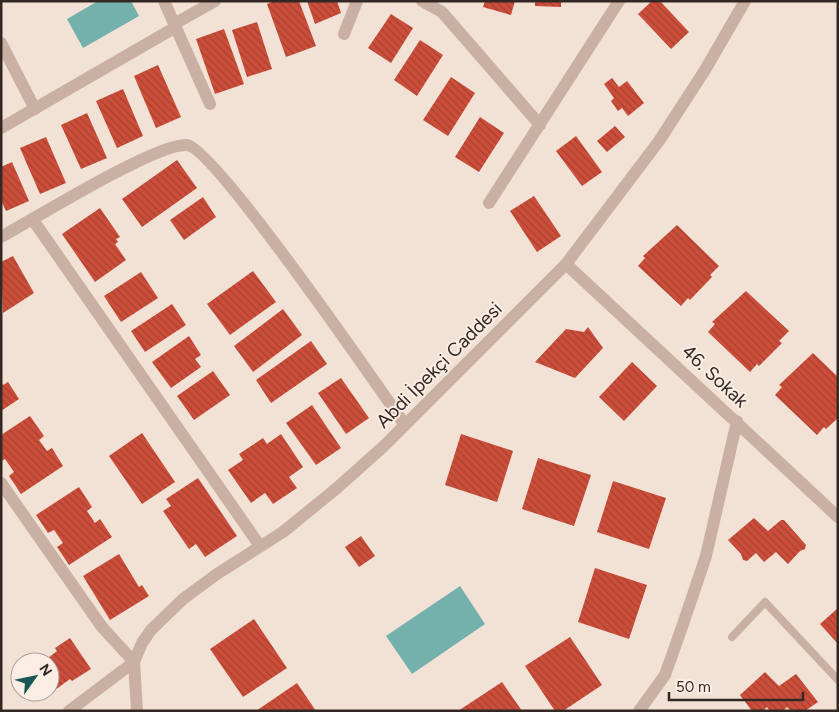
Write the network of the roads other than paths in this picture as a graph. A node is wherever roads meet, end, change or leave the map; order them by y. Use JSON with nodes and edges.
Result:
{"nodes":[{"id":1,"x":164,"y":1,"type":"edge"},
{"id":2,"x":215,"y":1,"type":"edge"},
{"id":3,"x":357,"y":1,"type":"edge"},
{"id":4,"x":422,"y":1,"type":"edge"},
{"id":5,"x":619,"y":1,"type":"edge"},
{"id":6,"x":745,"y":1,"type":"edge"},
{"id":7,"x":175,"y":25,"type":"junction"},
{"id":8,"x":344,"y":34,"type":"dead end"},
{"id":9,"x":1,"y":43,"type":"edge"},
{"id":10,"x":210,"y":104,"type":"dead end"},
{"id":11,"x":35,"y":109,"type":"junction"},
{"id":12,"x":540,"y":125,"type":"junction"},
{"id":13,"x":1,"y":128,"type":"edge"},
{"id":14,"x":489,"y":203,"type":"dead end"},
{"id":15,"x":32,"y":220,"type":"junction"},
{"id":16,"x":1,"y":237,"type":"edge"},
{"id":17,"x":566,"y":264,"type":"junction"},
{"id":18,"x":737,"y":421,"type":"junction"},
{"id":19,"x":405,"y":425,"type":"junction"},
{"id":20,"x":1,"y":484,"type":"edge"},
{"id":21,"x":838,"y":517,"type":"edge"},
{"id":22,"x":260,"y":546,"type":"junction"},
{"id":23,"x":732,"y":637,"type":"dead end"},
{"id":24,"x":134,"y":662,"type":"junction"},
{"id":25,"x":838,"y":680,"type":"edge"},
{"id":26,"x":69,"y":711,"type":"edge"},
{"id":27,"x":137,"y":711,"type":"edge"},
{"id":28,"x":639,"y":711,"type":"edge"}],
"edges":[{"from":1,"to":7,"type":"street"},
{"from":2,"to":7,"type":"street"},
{"from":3,"to":8,"type":"street"},
{"from":4,"to":12,"type":"street"},
{"from":5,"to":12,"type":"street"},
{"from":6,"to":17,"type":"street","name":"Abdi İpekçi Caddesi"},
{"from":7,"to":10,"type":"street"},
{"from":7,"to":11,"type":"street"},
{"from":9,"to":11,"type":"street"},
{"from":11,"to":13,"type":"street"},
{"from":12,"to":14,"type":"street"},
{"from":15,"to":16,"type":"street"},
{"from":15,"to":19,"type":"street"},
{"from":15,"to":22,"type":"street"},
{"from":17,"to":18,"type":"street","name":"46. Sokak"},
{"from":17,"to":19,"type":"street","name":"Abdi İpekçi Caddesi"},
{"from":18,"to":21,"type":"street","name":"46. Sokak"},
{"from":18,"to":28,"type":"street"},
{"from":19,"to":22,"type":"street","name":"Abdi İpekçi Caddesi"},
{"from":20,"to":24,"type":"street"},
{"from":22,"to":24,"type":"street","name":"Abdi İpekçi Caddesi"},
{"from":23,"to":25,"type":"lane"},
{"from":24,"to":26,"type":"street"},
{"from":24,"to":27,"type":"street","name":"Abdi İpekçi Caddesi"}]}
